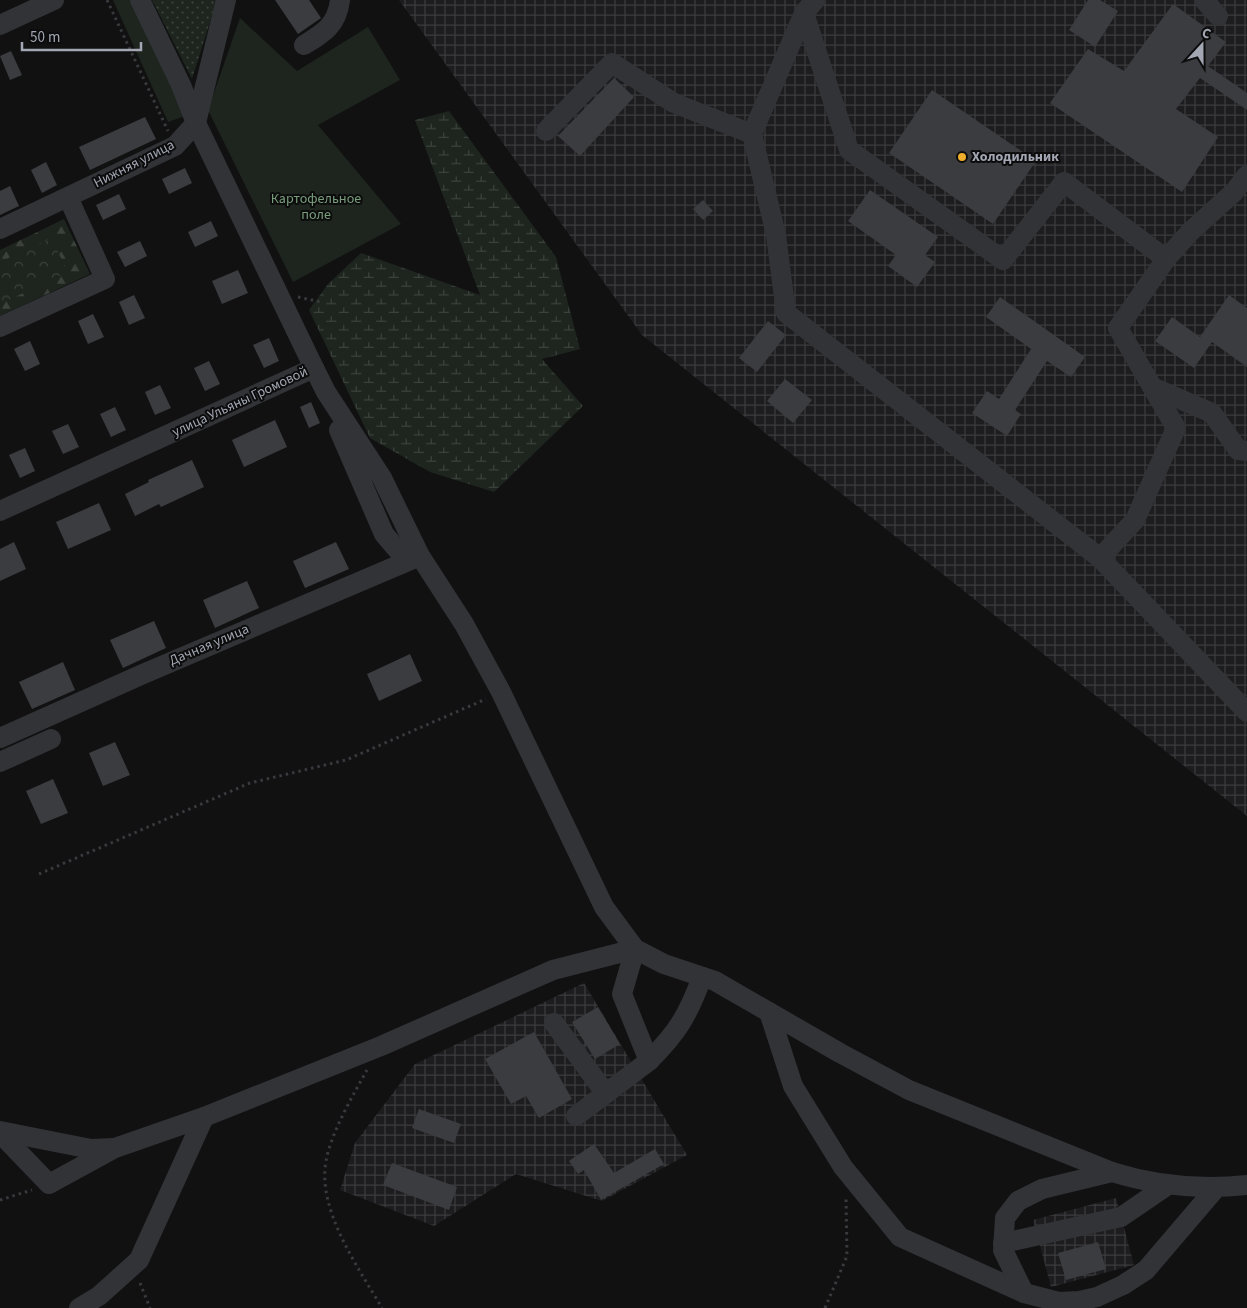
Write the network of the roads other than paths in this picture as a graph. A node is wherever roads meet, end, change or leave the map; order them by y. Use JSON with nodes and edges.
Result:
{"nodes":[{"id":1,"x":54,"y":0,"type":"edge"},
{"id":2,"x":140,"y":0,"type":"edge"},
{"id":3,"x":226,"y":0,"type":"edge"},
{"id":4,"x":340,"y":0,"type":"edge"},
{"id":5,"x":1204,"y":0,"type":"edge"},
{"id":6,"x":810,"y":7,"type":"edge"},
{"id":7,"x":1218,"y":16,"type":"dead end"},
{"id":8,"x":0,"y":25,"type":"edge"},
{"id":9,"x":304,"y":45,"type":"dead end"},
{"id":10,"x":196,"y":123,"type":"junction"},
{"id":11,"x":546,"y":130,"type":"dead end"},
{"id":12,"x":752,"y":134,"type":"junction"},
{"id":13,"x":1247,"y":175,"type":"edge"},
{"id":14,"x":68,"y":197,"type":"junction"},
{"id":15,"x":1240,"y":197,"type":"edge"},
{"id":16,"x":0,"y":229,"type":"edge"},
{"id":17,"x":1166,"y":259,"type":"junction"},
{"id":18,"x":0,"y":327,"type":"edge"},
{"id":19,"x":314,"y":368,"type":"junction"},
{"id":20,"x":1152,"y":387,"type":"junction"},
{"id":21,"x":1247,"y":451,"type":"edge"},
{"id":22,"x":0,"y":511,"type":"edge"},
{"id":23,"x":1100,"y":558,"type":"junction"},
{"id":24,"x":414,"y":559,"type":"junction"},
{"id":25,"x":1247,"y":712,"type":"edge"},
{"id":26,"x":0,"y":738,"type":"edge"},
{"id":27,"x":52,"y":739,"type":"dead end"},
{"id":28,"x":0,"y":762,"type":"edge"},
{"id":29,"x":635,"y":949,"type":"junction"},
{"id":30,"x":702,"y":977,"type":"junction"},
{"id":31,"x":769,"y":1012,"type":"junction"},
{"id":32,"x":554,"y":1023,"type":"dead end"},
{"id":33,"x":649,"y":1061,"type":"junction"},
{"id":34,"x":606,"y":1094,"type":"junction"},
{"id":35,"x":576,"y":1116,"type":"dead end"},
{"id":36,"x":204,"y":1117,"type":"junction"},
{"id":37,"x":0,"y":1132,"type":"edge"},
{"id":38,"x":115,"y":1148,"type":"junction"},
{"id":39,"x":1112,"y":1172,"type":"junction"},
{"id":40,"x":1168,"y":1185,"type":"junction"},
{"id":41,"x":1247,"y":1185,"type":"edge"},
{"id":42,"x":1216,"y":1188,"type":"junction"},
{"id":43,"x":1003,"y":1243,"type":"junction"},
{"id":44,"x":1024,"y":1293,"type":"junction"},
{"id":45,"x":79,"y":1308,"type":"edge"}],
"edges":[{"from":1,"to":8,"type":"street"},
{"from":2,"to":10,"type":"street","name":"улица Ульяны Громовой"},
{"from":3,"to":10,"type":"street"},
{"from":4,"to":9,"type":"street"},
{"from":5,"to":7,"type":"street"},
{"from":6,"to":12,"type":"street"},
{"from":6,"to":17,"type":"street"},
{"from":10,"to":14,"type":"street","name":"Нижняя улица"},
{"from":10,"to":19,"type":"street","name":"улица Ульяны Громовой"},
{"from":11,"to":12,"type":"street"},
{"from":12,"to":23,"type":"street"},
{"from":13,"to":15,"type":"street"},
{"from":14,"to":16,"type":"street","name":"Нижняя улица"},
{"from":14,"to":18,"type":"street"},
{"from":15,"to":17,"type":"street"},
{"from":17,"to":20,"type":"street"},
{"from":19,"to":22,"type":"street","name":"улица Ульяны Громовой"},
{"from":19,"to":24,"type":"street"},
{"from":20,"to":21,"type":"street"},
{"from":20,"to":23,"type":"street"},
{"from":23,"to":25,"type":"street"},
{"from":24,"to":26,"type":"street","name":"Дачная улица"},
{"from":24,"to":29,"type":"street"},
{"from":27,"to":28,"type":"street"},
{"from":29,"to":30,"type":"street"},
{"from":29,"to":33,"type":"street"},
{"from":29,"to":36,"type":"street"},
{"from":30,"to":31,"type":"street"},
{"from":30,"to":33,"type":"street"},
{"from":31,"to":39,"type":"street"},
{"from":31,"to":44,"type":"street"},
{"from":32,"to":34,"type":"street"},
{"from":33,"to":34,"type":"street"},
{"from":34,"to":35,"type":"street"},
{"from":36,"to":38,"type":"street"},
{"from":36,"to":45,"type":"street"},
{"from":37,"to":38,"type":"street"},
{"from":37,"to":38,"type":"street"},
{"from":39,"to":40,"type":"street"},
{"from":39,"to":43,"type":"street"},
{"from":40,"to":42,"type":"street"},
{"from":40,"to":43,"type":"street"},
{"from":41,"to":42,"type":"street"},
{"from":42,"to":44,"type":"street"},
{"from":43,"to":44,"type":"street"}]}
